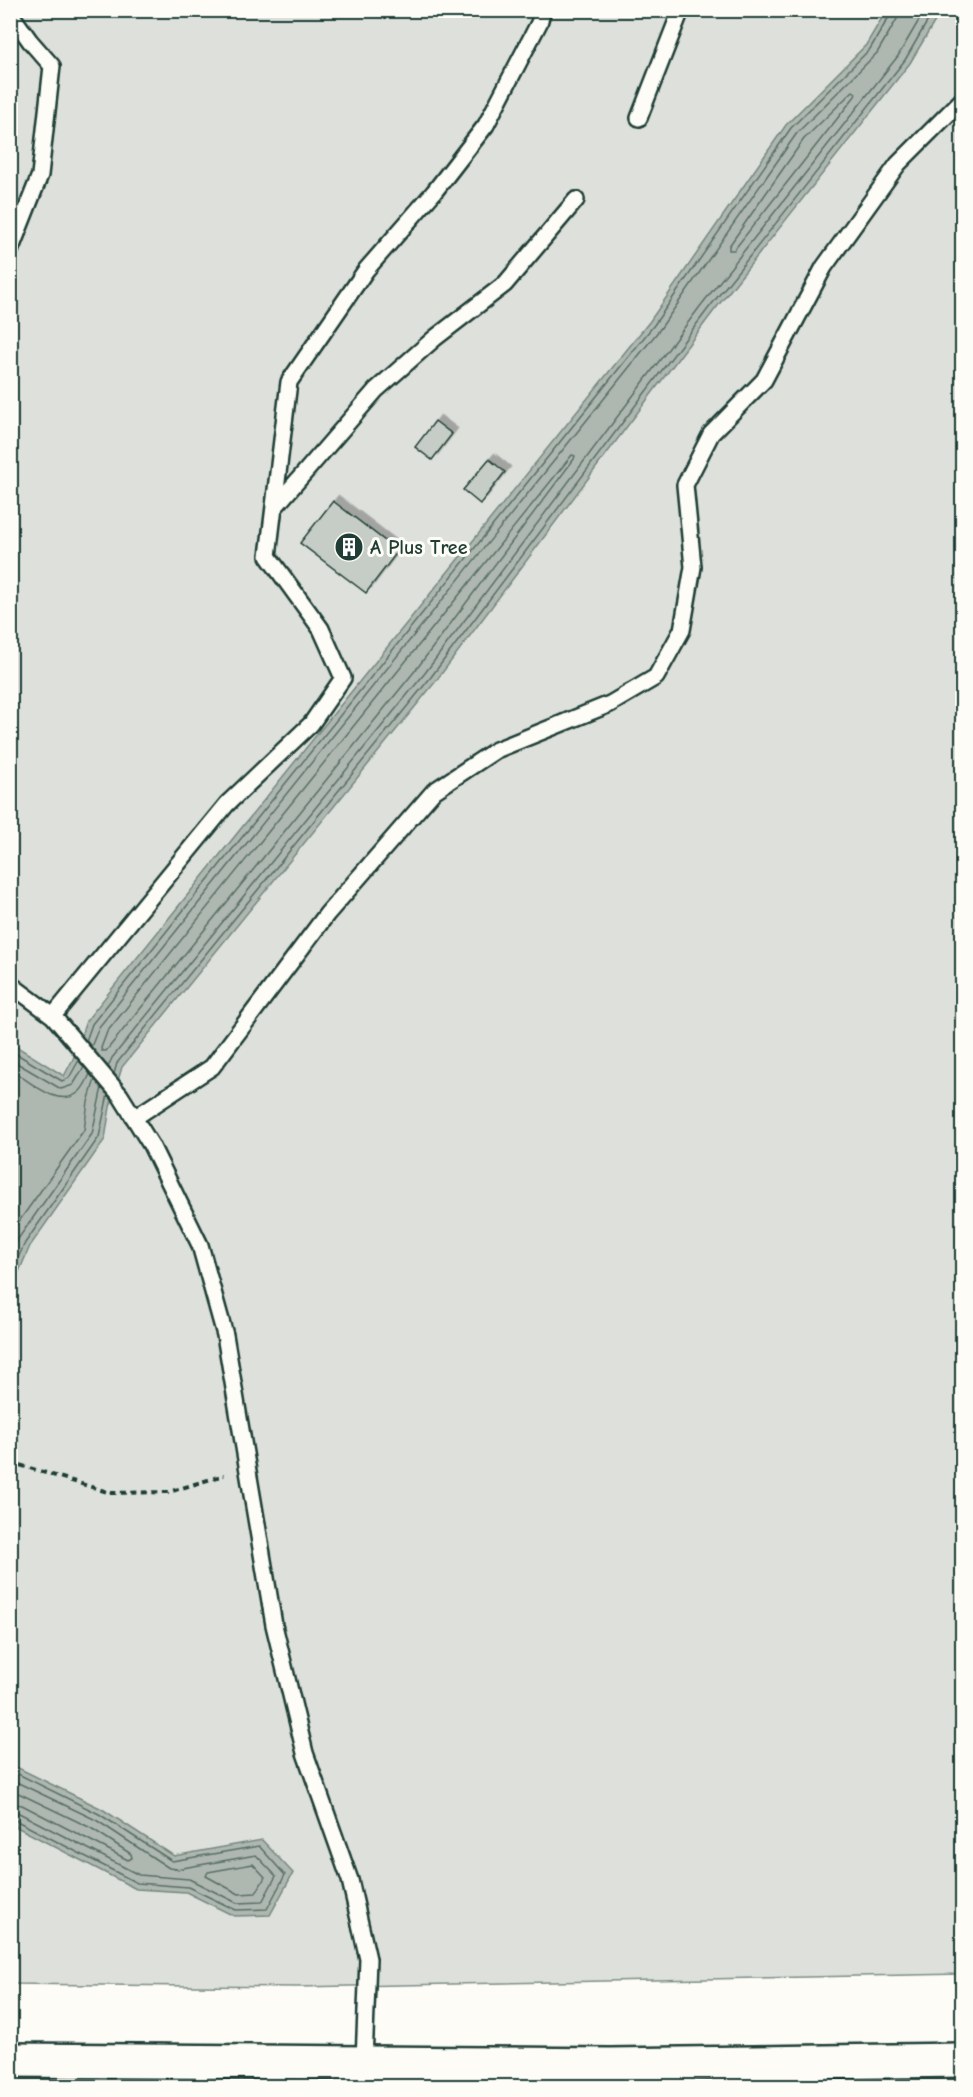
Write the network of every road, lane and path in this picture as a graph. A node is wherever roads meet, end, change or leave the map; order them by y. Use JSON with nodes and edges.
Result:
{"nodes":[{"id":1,"x":543,"y":10,"type":"edge"},
{"id":2,"x":681,"y":10,"type":"edge"},
{"id":3,"x":10,"y":13,"type":"edge"},
{"id":4,"x":963,"y":100,"type":"edge"},
{"id":5,"x":639,"y":118,"type":"dead end"},
{"id":6,"x":576,"y":200,"type":"dead end"},
{"id":7,"x":10,"y":250,"type":"edge"},
{"id":8,"x":274,"y":508,"type":"junction"},
{"id":9,"x":10,"y":984,"type":"edge"},
{"id":10,"x":53,"y":1016,"type":"junction"},
{"id":11,"x":134,"y":1118,"type":"junction"},
{"id":12,"x":10,"y":1462,"type":"edge"},
{"id":13,"x":247,"y":1467,"type":"junction"},
{"id":14,"x":10,"y":2060,"type":"edge"},
{"id":15,"x":963,"y":2060,"type":"edge"},
{"id":16,"x":362,"y":2075,"type":"edge"}],
"edges":[{"from":1,"to":8,"type":"lane"},
{"from":2,"to":5,"type":"lane"},
{"from":3,"to":7,"type":"lane"},
{"from":4,"to":11,"type":"lane"},
{"from":6,"to":8,"type":"lane"},
{"from":8,"to":10,"type":"lane"},
{"from":9,"to":10,"type":"lane"},
{"from":10,"to":11,"type":"lane"},
{"from":11,"to":13,"type":"lane"},
{"from":12,"to":13,"type":"path"},
{"from":13,"to":16,"type":"lane"},
{"from":14,"to":16,"type":"main road"},
{"from":15,"to":16,"type":"main road"}]}
